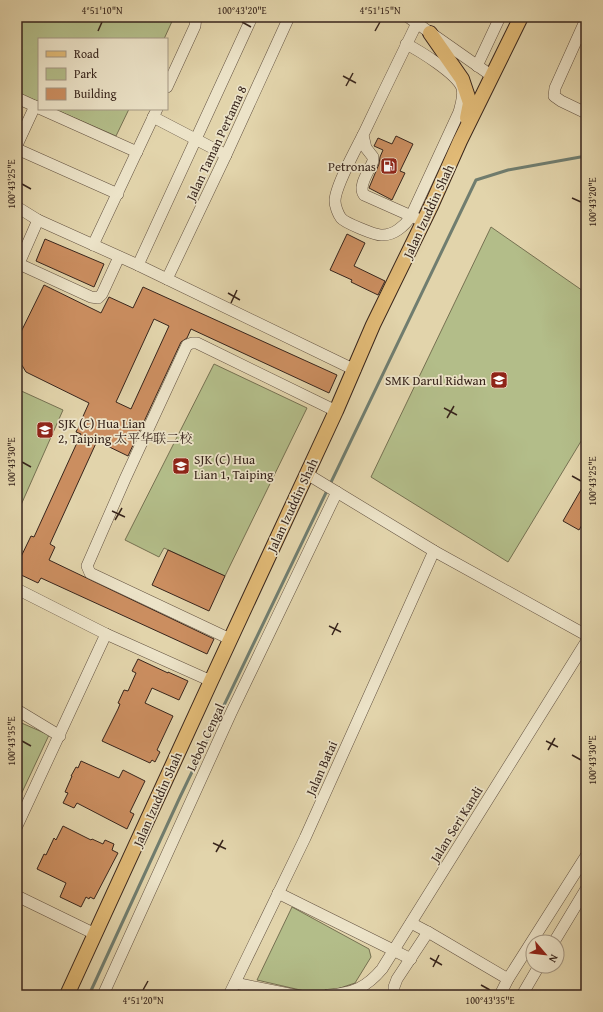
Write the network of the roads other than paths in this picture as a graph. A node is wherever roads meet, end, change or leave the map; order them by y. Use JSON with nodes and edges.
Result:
{"nodes":[{"id":1,"x":196,"y":17,"type":"edge"},
{"id":2,"x":252,"y":17,"type":"edge"},
{"id":3,"x":289,"y":17,"type":"edge"},
{"id":4,"x":500,"y":17,"type":"edge"},
{"id":5,"x":521,"y":17,"type":"edge"},
{"id":6,"x":586,"y":19,"type":"edge"},
{"id":7,"x":413,"y":20,"type":"edge"},
{"id":8,"x":430,"y":33,"type":"junction"},
{"id":9,"x":406,"y":44,"type":"junction"},
{"id":10,"x":477,"y":66,"type":"junction"},
{"id":11,"x":492,"y":76,"type":"junction"},
{"id":12,"x":168,"y":85,"type":"edge"},
{"id":13,"x":17,"y":98,"type":"edge"},
{"id":14,"x":38,"y":108,"type":"edge"},
{"id":15,"x":42,"y":110,"type":"edge"},
{"id":16,"x":155,"y":113,"type":"edge"},
{"id":17,"x":586,"y":114,"type":"edge"},
{"id":18,"x":363,"y":135,"type":"junction"},
{"id":19,"x":195,"y":139,"type":"junction"},
{"id":20,"x":460,"y":141,"type":"junction"},
{"id":21,"x":17,"y":145,"type":"edge"},
{"id":22,"x":17,"y":149,"type":"edge"},
{"id":23,"x":137,"y":152,"type":"junction"},
{"id":24,"x":226,"y":155,"type":"junction"},
{"id":25,"x":118,"y":194,"type":"junction"},
{"id":26,"x":17,"y":207,"type":"edge"},
{"id":27,"x":417,"y":219,"type":"junction"},
{"id":28,"x":38,"y":220,"type":"junction"},
{"id":29,"x":93,"y":245,"type":"junction"},
{"id":30,"x":119,"y":257,"type":"junction"},
{"id":31,"x":138,"y":265,"type":"junction"},
{"id":32,"x":18,"y":266,"type":"edge"},
{"id":33,"x":167,"y":280,"type":"junction"},
{"id":34,"x":355,"y":370,"type":"junction"},
{"id":35,"x":336,"y":411,"type":"junction"},
{"id":36,"x":307,"y":474,"type":"junction"},
{"id":37,"x":331,"y":488,"type":"junction"},
{"id":38,"x":434,"y":551,"type":"junction"},
{"id":39,"x":17,"y":589,"type":"edge"},
{"id":40,"x":106,"y":634,"type":"junction"},
{"id":41,"x":586,"y":635,"type":"edge"},
{"id":42,"x":230,"y":640,"type":"junction"},
{"id":43,"x":586,"y":642,"type":"edge"},
{"id":44,"x":211,"y":681,"type":"junction"},
{"id":45,"x":17,"y":710,"type":"edge"},
{"id":46,"x":60,"y":736,"type":"junction"},
{"id":47,"x":17,"y":826,"type":"edge"},
{"id":48,"x":586,"y":856,"type":"edge"},
{"id":49,"x":586,"y":889,"type":"edge"},
{"id":50,"x":278,"y":893,"type":"junction"},
{"id":51,"x":17,"y":896,"type":"edge"},
{"id":52,"x":411,"y":923,"type":"junction"},
{"id":53,"x":428,"y":932,"type":"junction"},
{"id":54,"x":95,"y":934,"type":"junction"},
{"id":55,"x":559,"y":934,"type":"edge"},
{"id":56,"x":394,"y":950,"type":"junction"},
{"id":57,"x":410,"y":959,"type":"junction"},
{"id":58,"x":534,"y":974,"type":"edge"},
{"id":59,"x":508,"y":979,"type":"junction"},
{"id":60,"x":234,"y":984,"type":"junction"},
{"id":61,"x":67,"y":995,"type":"edge"},
{"id":62,"x":103,"y":995,"type":"edge"},
{"id":63,"x":229,"y":995,"type":"edge"},
{"id":64,"x":294,"y":995,"type":"edge"},
{"id":65,"x":328,"y":995,"type":"edge"},
{"id":66,"x":394,"y":995,"type":"edge"},
{"id":67,"x":500,"y":995,"type":"edge"},
{"id":68,"x":522,"y":995,"type":"edge"}],
"edges":[{"from":1,"to":12,"type":"street"},
{"from":2,"to":19,"type":"street"},
{"from":3,"to":24,"type":"street","name":"Jalan Taman Pertama 8"},
{"from":4,"to":10,"type":"street"},
{"from":5,"to":11,"type":"main road","name":"Jalan Izuddin Shah"},
{"from":6,"to":17,"type":"street"},
{"from":7,"to":8,"type":"street"},
{"from":7,"to":9,"type":"street"},
{"from":8,"to":10,"type":"street"},
{"from":8,"to":20,"type":"main road"},
{"from":9,"to":18,"type":"street"},
{"from":9,"to":27,"type":"street"},
{"from":10,"to":11,"type":"street"},
{"from":11,"to":20,"type":"main road","name":"Jalan Izuddin Shah"},
{"from":13,"to":14,"type":"street"},
{"from":14,"to":21,"type":"street"},
{"from":15,"to":23,"type":"street"},
{"from":16,"to":19,"type":"street"},
{"from":16,"to":23,"type":"street"},
{"from":18,"to":27,"type":"street"},
{"from":18,"to":27,"type":"street"},
{"from":19,"to":24,"type":"street"},
{"from":19,"to":31,"type":"street"},
{"from":20,"to":27,"type":"main road","name":"Jalan Izuddin Shah"},
{"from":22,"to":25,"type":"street"},
{"from":23,"to":25,"type":"street"},
{"from":24,"to":33,"type":"street","name":"Jalan Taman Pertama 8"},
{"from":25,"to":29,"type":"street"},
{"from":26,"to":28,"type":"street"},
{"from":27,"to":34,"type":"main road","name":"Jalan Izuddin Shah"},
{"from":28,"to":29,"type":"street"},
{"from":28,"to":32,"type":"street"},
{"from":29,"to":30,"type":"street"},
{"from":30,"to":31,"type":"street"},
{"from":30,"to":32,"type":"street"},
{"from":31,"to":33,"type":"street"},
{"from":33,"to":34,"type":"street"},
{"from":34,"to":35,"type":"main road","name":"Jalan Izuddin Shah"},
{"from":35,"to":36,"type":"main road","name":"Jalan Izuddin Shah"},
{"from":35,"to":42,"type":"street"},
{"from":36,"to":37,"type":"street"},
{"from":36,"to":42,"type":"main road","name":"Jalan Izuddin Shah"},
{"from":37,"to":38,"type":"street"},
{"from":37,"to":62,"type":"street","name":"Leboh Cengal"},
{"from":38,"to":41,"type":"street"},
{"from":38,"to":50,"type":"street","name":"Jalan Batai"},
{"from":39,"to":40,"type":"street"},
{"from":40,"to":44,"type":"street"},
{"from":40,"to":46,"type":"street"},
{"from":42,"to":44,"type":"main road","name":"Jalan Izuddin Shah"},
{"from":43,"to":52,"type":"street","name":"Jalan Seri Kandi"},
{"from":44,"to":54,"type":"main road","name":"Jalan Izuddin Shah"},
{"from":45,"to":46,"type":"street"},
{"from":46,"to":47,"type":"street"},
{"from":48,"to":59,"type":"street"},
{"from":49,"to":55,"type":"street"},
{"from":50,"to":56,"type":"street"},
{"from":50,"to":60,"type":"street","name":"Jalan Batai"},
{"from":51,"to":54,"type":"street"},
{"from":52,"to":53,"type":"street"},
{"from":52,"to":56,"type":"street","name":"Jalan Seri Kandi"},
{"from":53,"to":57,"type":"street"},
{"from":53,"to":59,"type":"street"},
{"from":54,"to":61,"type":"main road","name":"Jalan Izuddin Shah"},
{"from":56,"to":57,"type":"street"},
{"from":56,"to":65,"type":"street","name":"Jalan Seri Kandi"},
{"from":57,"to":66,"type":"street"},
{"from":58,"to":68,"type":"street"},
{"from":59,"to":67,"type":"street"},
{"from":60,"to":63,"type":"street","name":"Jalan Batai"},
{"from":60,"to":64,"type":"street"}]}
